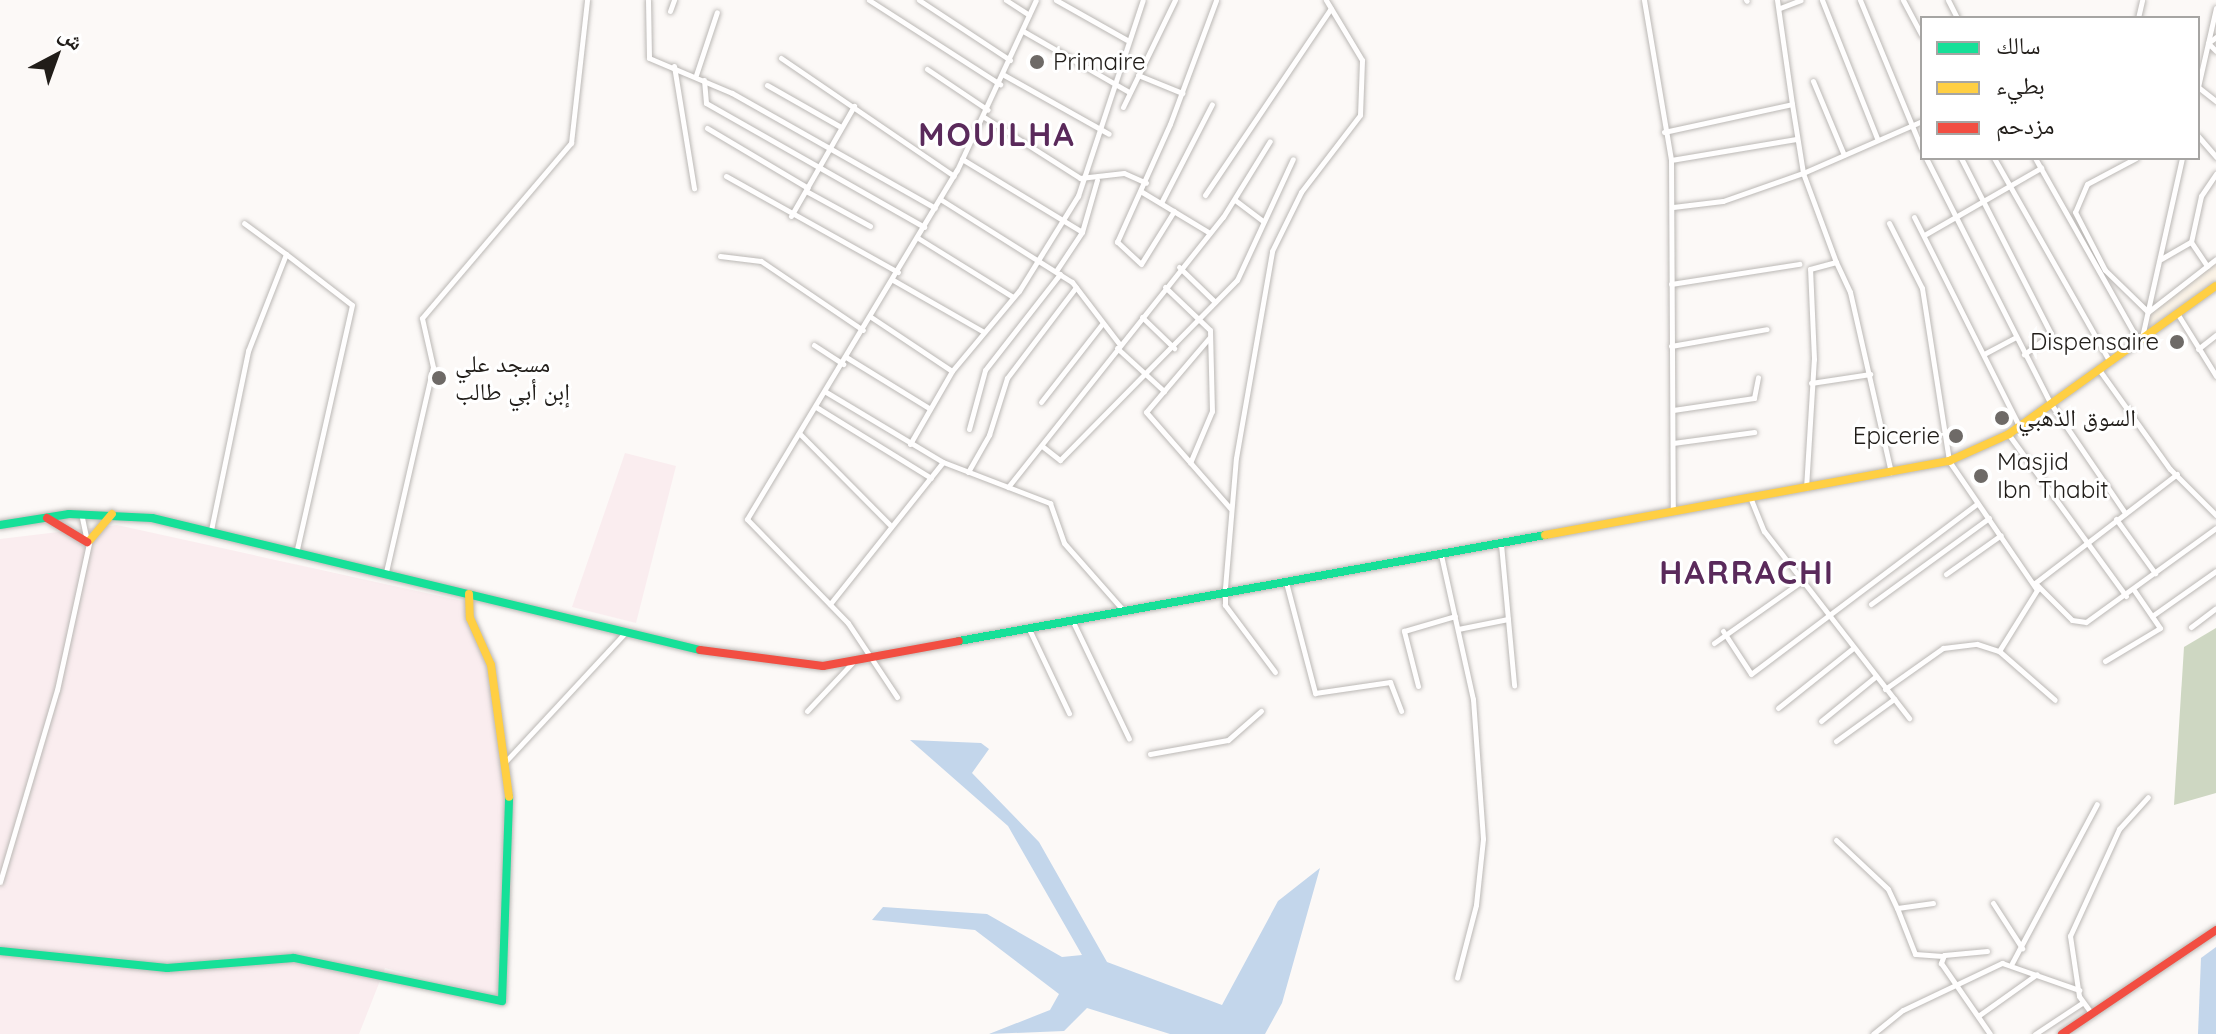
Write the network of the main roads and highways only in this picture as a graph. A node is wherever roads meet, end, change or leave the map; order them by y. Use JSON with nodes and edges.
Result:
{"nodes":[{"id":1,"x":2216,"y":286,"type":"edge"},
{"id":2,"x":112,"y":514,"type":"junction"},
{"id":3,"x":43,"y":517,"type":"junction"},
{"id":4,"x":0,"y":525,"type":"edge"},
{"id":5,"x":469,"y":594,"type":"junction"},
{"id":6,"x":2216,"y":930,"type":"edge"},
{"id":7,"x":0,"y":951,"type":"edge"},
{"id":8,"x":2062,"y":1034,"type":"edge"}],
"edges":[{"from":1,"to":5,"type":"main road"},
{"from":2,"to":3,"type":"main road"},
{"from":2,"to":3,"type":"main road"},
{"from":2,"to":5,"type":"main road"},
{"from":3,"to":4,"type":"main road"},
{"from":5,"to":7,"type":"main road"},
{"from":6,"to":8,"type":"main road"}]}
